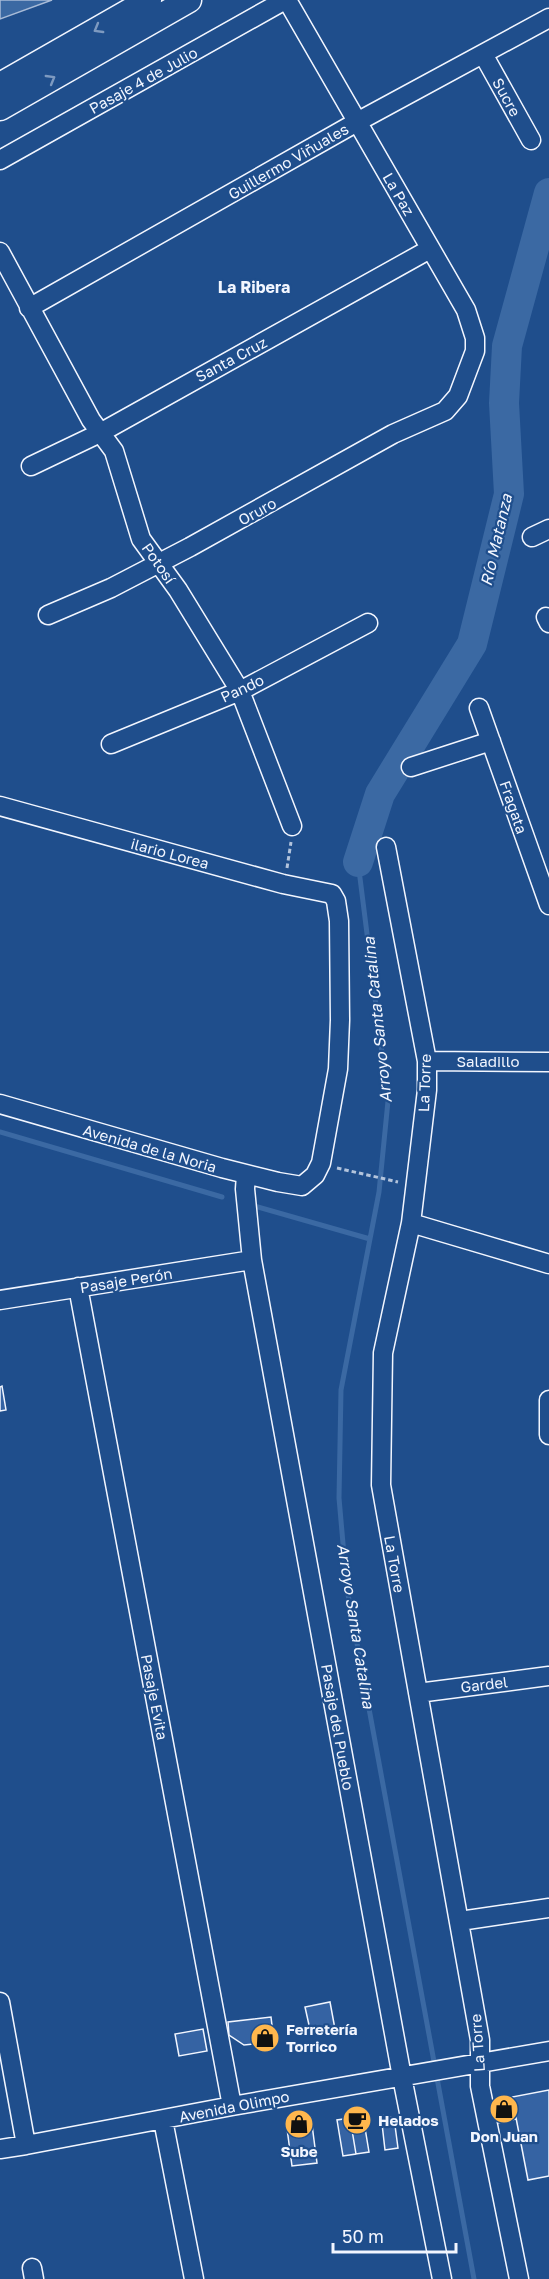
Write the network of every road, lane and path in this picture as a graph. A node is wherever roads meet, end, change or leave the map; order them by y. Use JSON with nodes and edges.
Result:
{"nodes":[{"id":1,"x":149,"y":0,"type":"edge"},
{"id":2,"x":189,"y":0,"type":"edge"},
{"id":3,"x":286,"y":0,"type":"edge"},
{"id":4,"x":549,"y":18,"type":"edge"},
{"id":5,"x":483,"y":54,"type":"junction"},
{"id":6,"x":0,"y":85,"type":"edge"},
{"id":7,"x":0,"y":108,"type":"edge"},
{"id":8,"x":357,"y":122,"type":"junction"},
{"id":9,"x":531,"y":140,"type":"dead end"},
{"id":10,"x":0,"y":160,"type":"edge"},
{"id":11,"x":430,"y":249,"type":"junction"},
{"id":12,"x":0,"y":252,"type":"edge"},
{"id":13,"x":29,"y":308,"type":"junction"},
{"id":14,"x":458,"y":396,"type":"joint"},
{"id":15,"x":100,"y":433,"type":"junction"},
{"id":16,"x":31,"y":466,"type":"dead end"},
{"id":17,"x":549,"y":529,"type":"edge"},
{"id":18,"x":532,"y":537,"type":"dead end"},
{"id":19,"x":158,"y":563,"type":"junction"},
{"id":20,"x":48,"y":615,"type":"dead end"},
{"id":21,"x":368,"y":623,"type":"dead end"},
{"id":22,"x":240,"y":691,"type":"junction"},
{"id":23,"x":479,"y":708,"type":"dead end"},
{"id":24,"x":491,"y":741,"type":"junction"},
{"id":25,"x":111,"y":744,"type":"dead end"},
{"id":26,"x":411,"y":767,"type":"dead end"},
{"id":27,"x":0,"y":806,"type":"edge"},
{"id":28,"x":292,"y":826,"type":"joint"},
{"id":29,"x":386,"y":847,"type":"dead end"},
{"id":30,"x":286,"y":869,"type":"dead end"},
{"id":31,"x":549,"y":905,"type":"edge"},
{"id":32,"x":427,"y":1061,"type":"junction"},
{"id":33,"x":549,"y":1062,"type":"edge"},
{"id":34,"x":0,"y":1104,"type":"edge"},
{"id":35,"x":321,"y":1163,"type":"junction"},
{"id":36,"x":246,"y":1174,"type":"junction"},
{"id":37,"x":397,"y":1182,"type":"dead end"},
{"id":38,"x":411,"y":1223,"type":"junction"},
{"id":39,"x":252,"y":1260,"type":"junction"},
{"id":40,"x":549,"y":1264,"type":"edge"},
{"id":41,"x":78,"y":1287,"type":"junction"},
{"id":42,"x":0,"y":1300,"type":"edge"},
{"id":43,"x":549,"y":1400,"type":"edge"},
{"id":44,"x":549,"y":1436,"type":"edge"},
{"id":45,"x":549,"y":1676,"type":"edge"},
{"id":46,"x":418,"y":1693,"type":"junction"},
{"id":47,"x":549,"y":1908,"type":"edge"},
{"id":48,"x":460,"y":1921,"type":"junction"},
{"id":49,"x":0,"y":2002,"type":"edge"},
{"id":50,"x":549,"y":2051,"type":"edge"},
{"id":51,"x":474,"y":2063,"type":"junction"},
{"id":52,"x":402,"y":2077,"type":"junction"},
{"id":53,"x":232,"y":2106,"type":"junction"},
{"id":54,"x":163,"y":2120,"type":"junction"},
{"id":55,"x":26,"y":2145,"type":"junction"},
{"id":56,"x":0,"y":2149,"type":"edge"},
{"id":57,"x":194,"y":2279,"type":"edge"},
{"id":58,"x":442,"y":2279,"type":"edge"},
{"id":59,"x":519,"y":2279,"type":"edge"}],
"edges":[{"from":1,"to":6,"type":"main road","one_way":true},
{"from":7,"to":2,"type":"main road","one_way":true},
{"from":3,"to":8,"type":"street","name":"La Paz"},
{"from":3,"to":10,"type":"street","name":"Pasaje 4 de Julio"},
{"from":4,"to":5,"type":"street","name":"Guillermo Viñuales"},
{"from":5,"to":8,"type":"street","name":"Guillermo Viñuales"},
{"from":5,"to":9,"type":"street","name":"Sucre"},
{"from":8,"to":11,"type":"street","name":"La Paz"},
{"from":8,"to":13,"type":"street","name":"Guillermo Viñuales"},
{"from":11,"to":14,"type":"street","name":"La Paz"},
{"from":11,"to":15,"type":"street","name":"Santa Cruz"},
{"from":12,"to":13,"type":"street","name":"Potosí"},
{"from":13,"to":15,"type":"street","name":"Potosí"},
{"from":14,"to":19,"type":"street","name":"Oruro"},
{"from":15,"to":16,"type":"street","name":"Santa Cruz"},
{"from":15,"to":19,"type":"street","name":"Potosí"},
{"from":17,"to":18,"type":"street"},
{"from":19,"to":20,"type":"street","name":"Oruro"},
{"from":19,"to":22,"type":"street","name":"Potosí"},
{"from":21,"to":22,"type":"street","name":"Pando"},
{"from":22,"to":25,"type":"street","name":"Pando"},
{"from":22,"to":28,"type":"street","name":"Potosí"},
{"from":23,"to":24,"type":"street","name":"Fragata"},
{"from":24,"to":26,"type":"street"},
{"from":24,"to":31,"type":"street","name":"Fragata"},
{"from":27,"to":35,"type":"street","name":"ilario Lorea"},
{"from":28,"to":30,"type":"path"},
{"from":29,"to":32,"type":"street","name":"La Torre"},
{"from":32,"to":33,"type":"street","name":"Saladillo"},
{"from":32,"to":38,"type":"street","name":"La Torre"},
{"from":34,"to":36,"type":"street","name":"Avenida de la Noria"},
{"from":35,"to":36,"type":"street","name":"Avenida de la Noria"},
{"from":35,"to":37,"type":"path"},
{"from":36,"to":39,"type":"street","name":"Pasaje del Pueblo"},
{"from":38,"to":40,"type":"street"},
{"from":38,"to":46,"type":"street","name":"La Torre"},
{"from":39,"to":41,"type":"street","name":"Pasaje Perón"},
{"from":39,"to":52,"type":"street","name":"Pasaje del Pueblo"},
{"from":41,"to":42,"type":"street","name":"Pasaje Perón"},
{"from":41,"to":53,"type":"street","name":"Pasaje Evita"},
{"from":43,"to":44,"type":"street"},
{"from":45,"to":46,"type":"street","name":"Gardel"},
{"from":46,"to":48,"type":"street","name":"La Torre"},
{"from":47,"to":48,"type":"street"},
{"from":48,"to":51,"type":"street","name":"La Torre"},
{"from":49,"to":55,"type":"street"},
{"from":50,"to":51,"type":"street","name":"Avenida Olimpo"},
{"from":51,"to":52,"type":"street","name":"Avenida Olimpo"},
{"from":51,"to":59,"type":"street","name":"La Torre"},
{"from":52,"to":53,"type":"street","name":"Avenida Olimpo"},
{"from":52,"to":58,"type":"street","name":"Pasaje del Pueblo"},
{"from":53,"to":54,"type":"street","name":"Avenida Olimpo"},
{"from":54,"to":55,"type":"street","name":"Avenida Olimpo"},
{"from":54,"to":57,"type":"street"},
{"from":55,"to":56,"type":"street","name":"Avenida Olimpo"}]}
